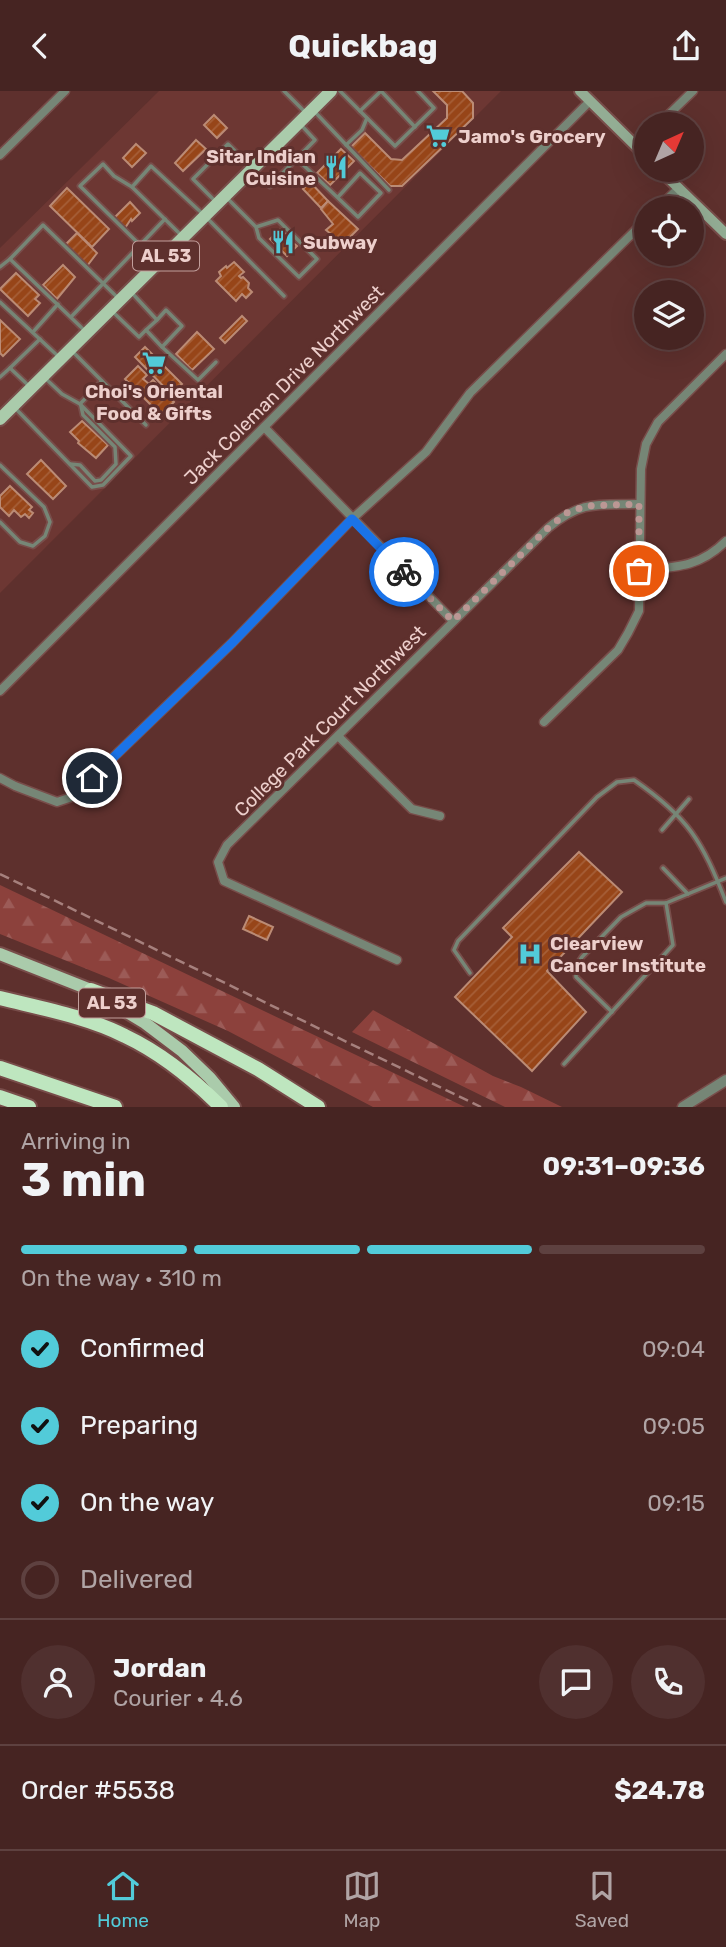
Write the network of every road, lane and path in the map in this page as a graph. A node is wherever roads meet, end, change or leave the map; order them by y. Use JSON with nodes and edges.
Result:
{"nodes":[{"id":1,"x":65,"y":91,"type":"edge"},
{"id":2,"x":284,"y":91,"type":"edge"},
{"id":3,"x":331,"y":91,"type":"edge"},
{"id":4,"x":340,"y":91,"type":"edge"},
{"id":5,"x":381,"y":91,"type":"edge"},
{"id":6,"x":418,"y":91,"type":"edge"},
{"id":7,"x":580,"y":91,"type":"edge"},
{"id":8,"x":693,"y":91,"type":"edge"},
{"id":9,"x":590,"y":101,"type":"junction"},
{"id":10,"x":360,"y":111,"type":"junction"},
{"id":11,"x":671,"y":112,"type":"edge"},
{"id":12,"x":307,"y":116,"type":"junction"},
{"id":13,"x":367,"y":118,"type":"junction"},
{"id":14,"x":415,"y":127,"type":"junction"},
{"id":15,"x":634,"y":144,"type":"edge"},
{"id":16,"x":346,"y":145,"type":"junction"},
{"id":17,"x":0,"y":155,"type":"edge"},
{"id":18,"x":297,"y":159,"type":"junction"},
{"id":19,"x":253,"y":169,"type":"junction"},
{"id":20,"x":673,"y":182,"type":"edge"},
{"id":21,"x":132,"y":187,"type":"junction"},
{"id":22,"x":679,"y":188,"type":"junction"},
{"id":23,"x":389,"y":190,"type":"dead end"},
{"id":24,"x":671,"y":196,"type":"edge"},
{"id":25,"x":338,"y":197,"type":"junction"},
{"id":26,"x":222,"y":200,"type":"junction"},
{"id":27,"x":205,"y":216,"type":"junction"},
{"id":28,"x":165,"y":219,"type":"junction"},
{"id":29,"x":256,"y":227,"type":"junction"},
{"id":30,"x":634,"y":232,"type":"edge"},
{"id":31,"x":726,"y":234,"type":"edge"},
{"id":32,"x":184,"y":238,"type":"junction"},
{"id":33,"x":140,"y":245,"type":"junction"},
{"id":34,"x":10,"y":259,"type":"junction"},
{"id":35,"x":0,"y":267,"type":"edge"},
{"id":36,"x":103,"y":283,"type":"junction"},
{"id":37,"x":284,"y":296,"type":"dead end"},
{"id":38,"x":121,"y":301,"type":"junction"},
{"id":39,"x":0,"y":302,"type":"edge"},
{"id":40,"x":58,"y":304,"type":"junction"},
{"id":41,"x":71,"y":317,"type":"junction"},
{"id":42,"x":157,"y":320,"type":"junction"},
{"id":43,"x":146,"y":330,"type":"junction"},
{"id":44,"x":33,"y":332,"type":"junction"},
{"id":45,"x":88,"y":334,"type":"junction"},
{"id":46,"x":40,"y":338,"type":"junction"},
{"id":47,"x":162,"y":347,"type":"junction"},
{"id":48,"x":67,"y":355,"type":"junction"},
{"id":49,"x":726,"y":355,"type":"edge"},
{"id":50,"x":216,"y":362,"type":"dead end"},
{"id":51,"x":9,"y":368,"type":"junction"},
{"id":52,"x":44,"y":376,"type":"junction"},
{"id":53,"x":0,"y":377,"type":"edge"},
{"id":54,"x":102,"y":381,"type":"junction"},
{"id":55,"x":31,"y":388,"type":"junction"},
{"id":56,"x":80,"y":404,"type":"junction"},
{"id":57,"x":13,"y":406,"type":"junction"},
{"id":58,"x":0,"y":419,"type":"edge"},
{"id":59,"x":146,"y":425,"type":"dead end"},
{"id":60,"x":264,"y":427,"type":"junction"},
{"id":61,"x":70,"y":464,"type":"junction"},
{"id":62,"x":0,"y":465,"type":"edge"},
{"id":63,"x":639,"y":504,"type":"junction"},
{"id":64,"x":352,"y":519,"type":"junction"},
{"id":65,"x":0,"y":522,"type":"edge"},
{"id":66,"x":726,"y":541,"type":"edge"},
{"id":67,"x":639,"y":571,"type":"junction"},
{"id":68,"x":453,"y":621,"type":"junction"},
{"id":69,"x":0,"y":691,"type":"edge"},
{"id":70,"x":544,"y":722,"type":"dead end"},
{"id":71,"x":338,"y":736,"type":"junction"},
{"id":72,"x":0,"y":778,"type":"edge"},
{"id":73,"x":689,"y":799,"type":"dead end"},
{"id":74,"x":676,"y":814,"type":"junction"},
{"id":75,"x":440,"y":816,"type":"dead end"},
{"id":76,"x":662,"y":830,"type":"dead end"},
{"id":77,"x":663,"y":868,"type":"dead end"},
{"id":78,"x":726,"y":878,"type":"edge"},
{"id":79,"x":718,"y":881,"type":"junction"},
{"id":80,"x":688,"y":894,"type":"junction"},
{"id":81,"x":726,"y":902,"type":"edge"},
{"id":82,"x":666,"y":904,"type":"junction"},
{"id":83,"x":0,"y":954,"type":"edge"},
{"id":84,"x":397,"y":960,"type":"dead end"},
{"id":85,"x":470,"y":973,"type":"dead end"},
{"id":86,"x":91,"y":991,"type":"junction"},
{"id":87,"x":0,"y":998,"type":"edge"},
{"id":88,"x":612,"y":1012,"type":"junction"},
{"id":89,"x":564,"y":1065,"type":"dead end"},
{"id":90,"x":0,"y":1068,"type":"edge"},
{"id":91,"x":726,"y":1080,"type":"edge"},
{"id":92,"x":0,"y":1097,"type":"edge"},
{"id":93,"x":29,"y":1107,"type":"edge"},
{"id":94,"x":115,"y":1107,"type":"edge"},
{"id":95,"x":221,"y":1107,"type":"edge"},
{"id":96,"x":234,"y":1107,"type":"edge"},
{"id":97,"x":318,"y":1107,"type":"edge"},
{"id":98,"x":683,"y":1107,"type":"edge"}],
"edges":[{"from":1,"to":17,"type":"street"},
{"from":2,"to":12,"type":"lane"},
{"from":3,"to":12,"type":"main road","number":"AL 53"},
{"from":4,"to":10,"type":"lane"},
{"from":5,"to":10,"type":"lane"},
{"from":5,"to":14,"type":"lane"},
{"from":6,"to":14,"type":"lane"},
{"from":7,"to":9,"type":"main road"},
{"from":8,"to":11,"type":"street"},
{"from":9,"to":15,"type":"main road"},
{"from":9,"to":60,"type":"street","name":"Jack Coleman Drive Northwest"},
{"from":10,"to":13,"type":"lane"},
{"from":12,"to":16,"type":"lane"},
{"from":12,"to":18,"type":"lane"},
{"from":12,"to":19,"type":"main road","number":"AL 53"},
{"from":13,"to":14,"type":"lane"},
{"from":13,"to":16,"type":"lane"},
{"from":16,"to":23,"type":"lane"},
{"from":18,"to":19,"type":"lane"},
{"from":18,"to":25,"type":"lane"},
{"from":19,"to":26,"type":"main road","number":"AL 53"},
{"from":19,"to":26,"type":"lane"},
{"from":20,"to":22,"type":"main road"},
{"from":21,"to":27,"type":"lane"},
{"from":21,"to":28,"type":"lane"},
{"from":21,"to":33,"type":"lane"},
{"from":22,"to":24,"type":"street"},
{"from":22,"to":31,"type":"main road"},
{"from":25,"to":25,"type":"lane"},
{"from":26,"to":27,"type":"main road","number":"AL 53"},
{"from":26,"to":29,"type":"lane"},
{"from":27,"to":32,"type":"main road","number":"AL 53"},
{"from":27,"to":37,"type":"lane"},
{"from":28,"to":32,"type":"lane"},
{"from":28,"to":33,"type":"lane"},
{"from":29,"to":29,"type":"lane"},
{"from":30,"to":64,"type":"street"},
{"from":32,"to":38,"type":"main road","number":"AL 53"},
{"from":33,"to":36,"type":"lane"},
{"from":34,"to":35,"type":"lane"},
{"from":34,"to":36,"type":"lane"},
{"from":34,"to":40,"type":"lane"},
{"from":36,"to":38,"type":"lane"},
{"from":36,"to":41,"type":"lane"},
{"from":38,"to":42,"type":"lane"},
{"from":38,"to":43,"type":"lane"},
{"from":38,"to":45,"type":"main road","number":"AL 53"},
{"from":39,"to":44,"type":"lane"},
{"from":40,"to":41,"type":"lane"},
{"from":40,"to":44,"type":"lane"},
{"from":41,"to":45,"type":"lane"},
{"from":42,"to":43,"type":"lane"},
{"from":42,"to":47,"type":"lane"},
{"from":43,"to":47,"type":"lane"},
{"from":44,"to":46,"type":"lane"},
{"from":45,"to":48,"type":"main road","number":"AL 53"},
{"from":46,"to":48,"type":"lane"},
{"from":46,"to":51,"type":"lane"},
{"from":47,"to":50,"type":"lane"},
{"from":48,"to":52,"type":"main road","number":"AL 53"},
{"from":48,"to":54,"type":"lane"},
{"from":49,"to":63,"type":"street"},
{"from":51,"to":53,"type":"lane"},
{"from":51,"to":55,"type":"lane"},
{"from":52,"to":55,"type":"main road","number":"AL 53"},
{"from":52,"to":56,"type":"lane"},
{"from":54,"to":56,"type":"lane"},
{"from":54,"to":59,"type":"lane"},
{"from":55,"to":57,"type":"main road","number":"AL 53"},
{"from":56,"to":61,"type":"lane"},
{"from":56,"to":61,"type":"lane"},
{"from":57,"to":58,"type":"main road","number":"AL 53"},
{"from":57,"to":61,"type":"lane"},
{"from":60,"to":64,"type":"street"},
{"from":60,"to":69,"type":"street","name":"Jack Coleman Drive Northwest"},
{"from":62,"to":65,"type":"lane"},
{"from":63,"to":67,"type":"street"},
{"from":63,"to":68,"type":"street","name":"College Park Court Northwest"},
{"from":64,"to":68,"type":"street"},
{"from":64,"to":72,"type":"street"},
{"from":66,"to":67,"type":"street"},
{"from":67,"to":70,"type":"street"},
{"from":68,"to":71,"type":"street","name":"College Park Court Northwest"},
{"from":71,"to":75,"type":"street"},
{"from":71,"to":84,"type":"street","name":"College Park Court Northwest"},
{"from":73,"to":74,"type":"lane"},
{"from":74,"to":76,"type":"lane"},
{"from":74,"to":79,"type":"lane"},
{"from":74,"to":85,"type":"lane"},
{"from":77,"to":80,"type":"lane"},
{"from":78,"to":79,"type":"lane"},
{"from":79,"to":80,"type":"lane"},
{"from":79,"to":81,"type":"lane"},
{"from":80,"to":82,"type":"lane"},
{"from":82,"to":88,"type":"lane"},
{"from":82,"to":88,"type":"lane"},
{"from":83,"to":86,"type":"main road","number":"AL 53"},
{"from":86,"to":96,"type":"main road","number":"AL 53"},
{"from":86,"to":97,"type":"highway"},
{"from":87,"to":95,"type":"highway"},
{"from":88,"to":89,"type":"lane"},
{"from":90,"to":94,"type":"highway"},
{"from":91,"to":98,"type":"street"},
{"from":92,"to":93,"type":"highway"}]}
